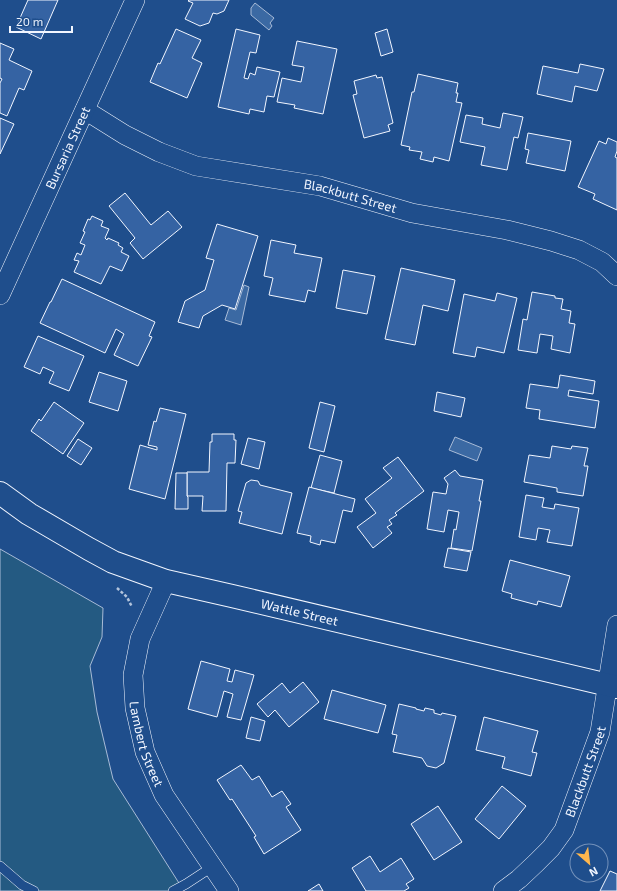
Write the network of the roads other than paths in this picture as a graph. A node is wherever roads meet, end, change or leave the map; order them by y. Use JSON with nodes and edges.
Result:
{"nodes":[{"id":1,"x":135,"y":0,"type":"edge"},
{"id":2,"x":84,"y":110,"type":"junction"},
{"id":3,"x":617,"y":276,"type":"edge"},
{"id":4,"x":0,"y":295,"type":"edge"},
{"id":5,"x":0,"y":493,"type":"edge"},
{"id":6,"x":166,"y":581,"type":"junction"},
{"id":7,"x":617,"y":625,"type":"edge"},
{"id":8,"x":612,"y":686,"type":"edge"},
{"id":9,"x":0,"y":866,"type":"edge"},
{"id":10,"x":212,"y":867,"type":"junction"},
{"id":11,"x":34,"y":891,"type":"edge"},
{"id":12,"x":173,"y":891,"type":"edge"},
{"id":13,"x":229,"y":891,"type":"edge"},
{"id":14,"x":503,"y":891,"type":"edge"}],
"edges":[{"from":1,"to":2,"type":"street","name":"Bursaria Street"},
{"from":2,"to":3,"type":"street","name":"Blackbutt Street"},
{"from":2,"to":4,"type":"street","name":"Bursaria Street"},
{"from":5,"to":6,"type":"street","name":"Wattle Street"},
{"from":6,"to":8,"type":"street","name":"Wattle Street"},
{"from":6,"to":10,"type":"street","name":"Lambert Street"},
{"from":7,"to":8,"type":"street","name":"Blackbutt Street"},
{"from":8,"to":14,"type":"street","name":"Blackbutt Street"},
{"from":9,"to":11,"type":"lane"},
{"from":10,"to":12,"type":"lane"},
{"from":10,"to":13,"type":"street","name":"Lambert Street"}]}
